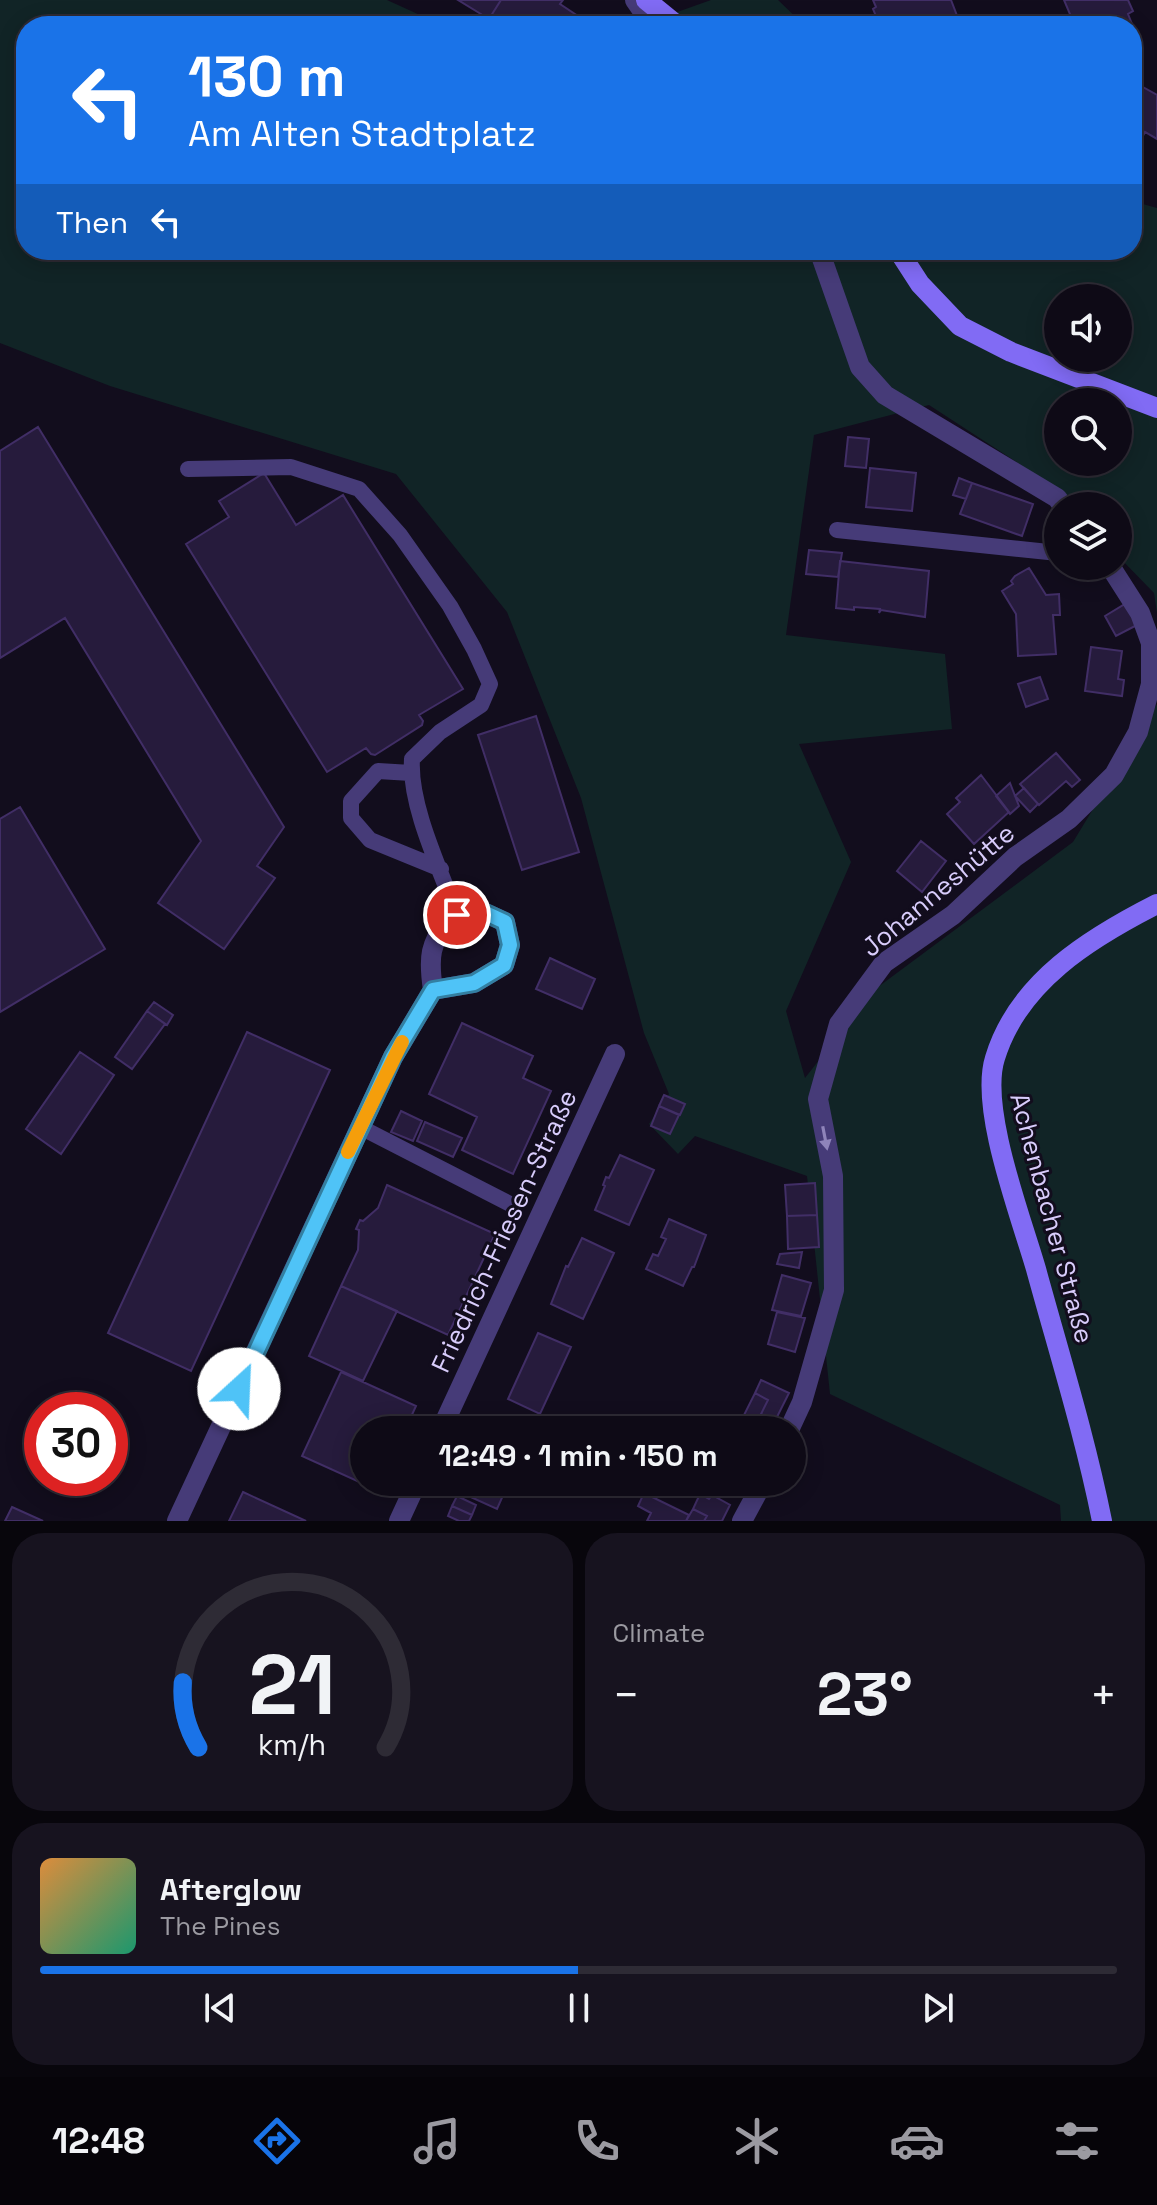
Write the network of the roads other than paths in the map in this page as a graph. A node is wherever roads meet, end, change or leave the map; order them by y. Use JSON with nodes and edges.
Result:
{"nodes":[{"id":1,"x":646,"y":0,"type":"edge"},
{"id":2,"x":666,"y":16,"type":"edge"},
{"id":3,"x":823,"y":260,"type":"edge"},
{"id":4,"x":904,"y":260,"type":"edge"},
{"id":5,"x":1157,"y":408,"type":"edge"},
{"id":6,"x":188,"y":469,"type":"dead end"},
{"id":7,"x":1047,"y":492,"type":"edge"},
{"id":8,"x":837,"y":530,"type":"dead end"},
{"id":9,"x":1044,"y":552,"type":"edge"},
{"id":10,"x":1119,"y":580,"type":"edge"},
{"id":11,"x":411,"y":773,"type":"junction"},
{"id":12,"x":441,"y":869,"type":"junction"},
{"id":13,"x":1157,"y":904,"type":"edge"},
{"id":14,"x":457,"y":915,"type":"junction"},
{"id":15,"x":433,"y":990,"type":"junction"},
{"id":16,"x":615,"y":1054,"type":"dead end"},
{"id":17,"x":360,"y":1127,"type":"junction"},
{"id":18,"x":510,"y":1204,"type":"dead end"},
{"id":19,"x":447,"y":1416,"type":"edge"},
{"id":20,"x":796,"y":1416,"type":"edge"},
{"id":21,"x":411,"y":1496,"type":"edge"},
{"id":22,"x":755,"y":1496,"type":"edge"},
{"id":23,"x":177,"y":1521,"type":"edge"},
{"id":24,"x":399,"y":1521,"type":"edge"},
{"id":25,"x":742,"y":1521,"type":"edge"},
{"id":26,"x":1102,"y":1521,"type":"edge"}],
"edges":[{"from":1,"to":2,"type":"main road"},
{"from":3,"to":7,"type":"street"},
{"from":4,"to":5,"type":"main road"},
{"from":6,"to":11,"type":"lane"},
{"from":8,"to":9,"type":"lane"},
{"from":10,"to":20,"type":"street","name":"Johanneshütte","one_way":true},
{"from":11,"to":12,"type":"lane"},
{"from":11,"to":12,"type":"lane"},
{"from":12,"to":14,"type":"lane"},
{"from":13,"to":26,"type":"main road","name":"Achenbacher Straße"},
{"from":14,"to":15,"type":"street"},
{"from":14,"to":15,"type":"street"},
{"from":15,"to":17,"type":"street"},
{"from":16,"to":19,"type":"street","name":"Friedrich-Friesen-Straße"},
{"from":17,"to":18,"type":"lane"},
{"from":17,"to":23,"type":"street"},
{"from":21,"to":24,"type":"street"},
{"from":22,"to":25,"type":"street"}]}
